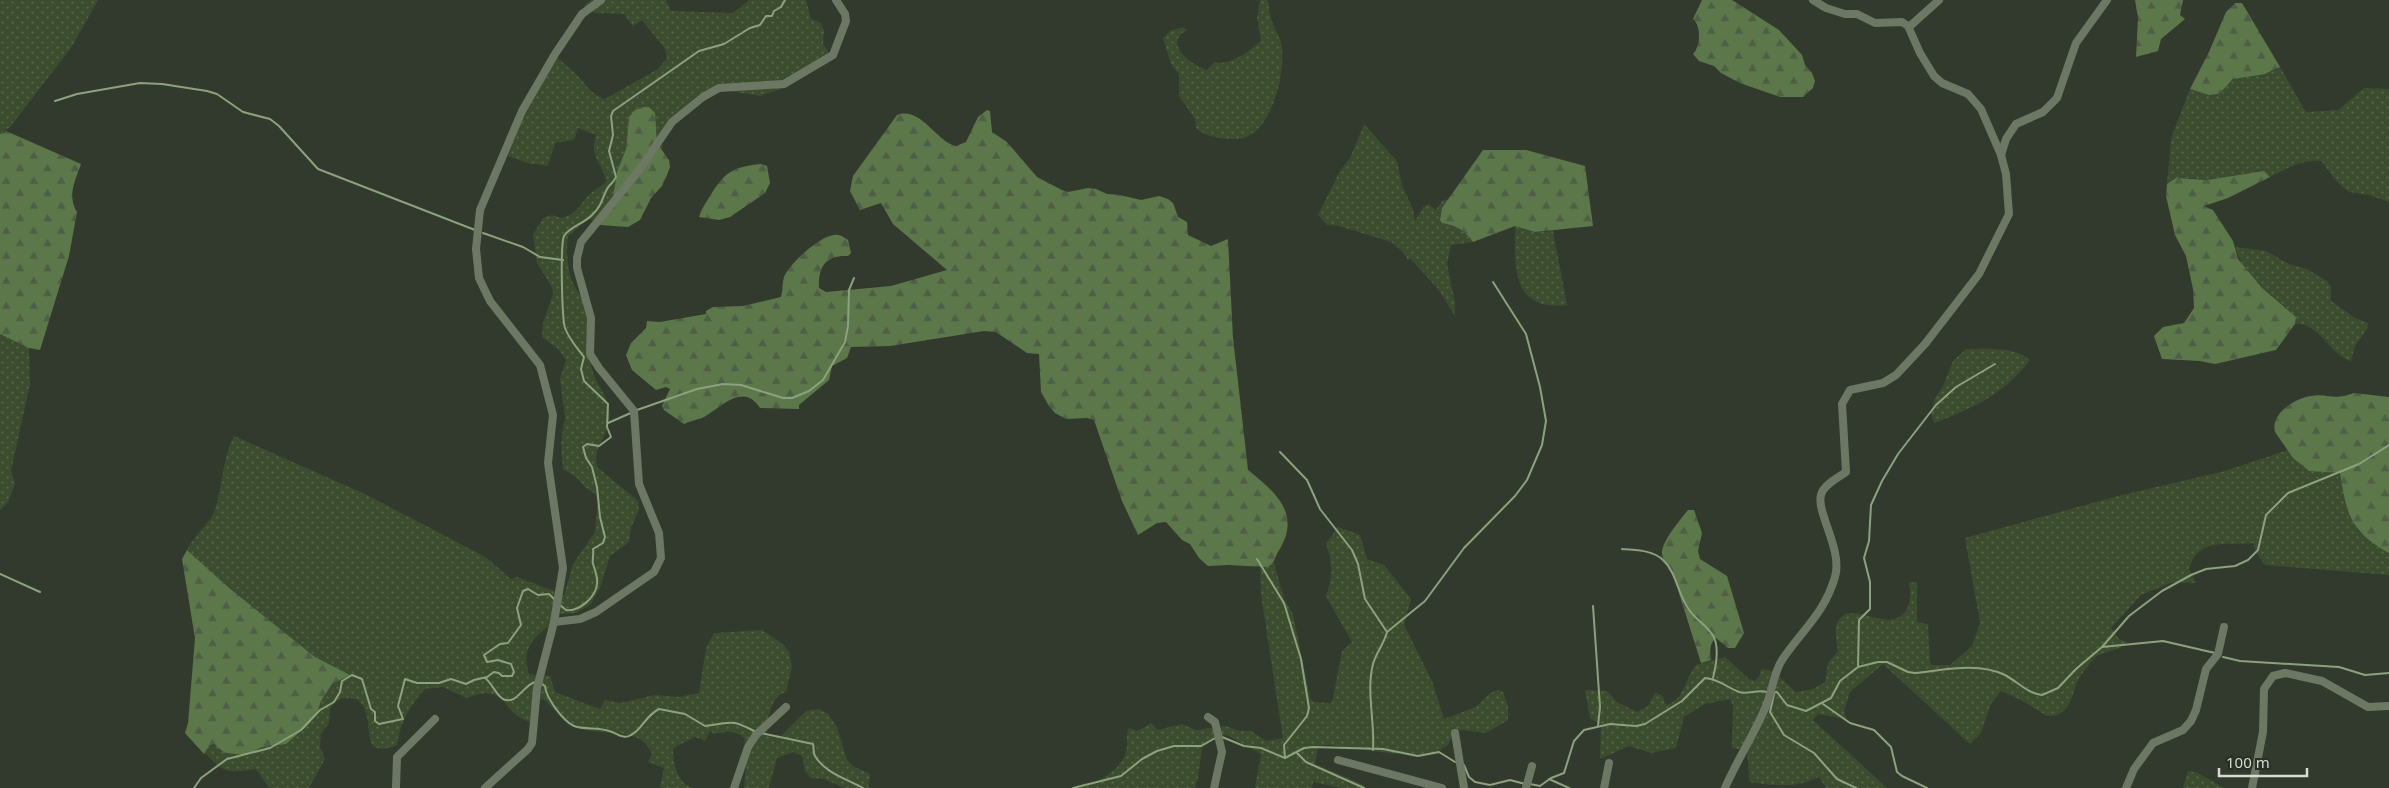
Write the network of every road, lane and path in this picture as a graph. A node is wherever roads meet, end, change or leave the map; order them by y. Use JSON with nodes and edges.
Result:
{"nodes":[{"id":1,"x":601,"y":0,"type":"edge"},
{"id":2,"x":836,"y":0,"type":"edge"},
{"id":3,"x":1813,"y":0,"type":"edge"},
{"id":4,"x":1939,"y":0,"type":"edge"},
{"id":5,"x":2107,"y":0,"type":"edge"},
{"id":6,"x":1909,"y":27,"type":"junction"},
{"id":7,"x":2000,"y":154,"type":"junction"},
{"id":8,"x":554,"y":622,"type":"junction"},
{"id":9,"x":2224,"y":627,"type":"dead end"},
{"id":10,"x":2389,"y":706,"type":"edge"},
{"id":11,"x":786,"y":707,"type":"dead end"},
{"id":12,"x":1208,"y":718,"type":"dead end"},
{"id":13,"x":435,"y":719,"type":"dead end"},
{"id":14,"x":1455,"y":733,"type":"dead end"},
{"id":15,"x":1338,"y":760,"type":"dead end"},
{"id":16,"x":1610,"y":763,"type":"dead end"},
{"id":17,"x":1532,"y":766,"type":"dead end"},
{"id":18,"x":396,"y":788,"type":"edge"},
{"id":19,"x":485,"y":788,"type":"edge"},
{"id":20,"x":734,"y":788,"type":"edge"},
{"id":21,"x":1214,"y":788,"type":"edge"},
{"id":22,"x":1442,"y":788,"type":"edge"},
{"id":23,"x":1464,"y":788,"type":"edge"},
{"id":24,"x":1526,"y":788,"type":"edge"},
{"id":25,"x":1604,"y":788,"type":"edge"},
{"id":26,"x":1725,"y":788,"type":"edge"},
{"id":27,"x":2126,"y":788,"type":"edge"},
{"id":28,"x":2252,"y":788,"type":"edge"}],
"edges":[{"from":1,"to":8,"type":"street"},
{"from":2,"to":8,"type":"street"},
{"from":3,"to":6,"type":"street"},
{"from":4,"to":6,"type":"street"},
{"from":5,"to":7,"type":"street"},
{"from":6,"to":7,"type":"street"},
{"from":7,"to":26,"type":"street"},
{"from":8,"to":19,"type":"street"},
{"from":9,"to":27,"type":"street"},
{"from":10,"to":28,"type":"street"},
{"from":11,"to":20,"type":"street"},
{"from":12,"to":21,"type":"street"},
{"from":13,"to":18,"type":"street"},
{"from":14,"to":23,"type":"street"},
{"from":15,"to":22,"type":"street"},
{"from":16,"to":25,"type":"street"},
{"from":17,"to":24,"type":"street"}]}
